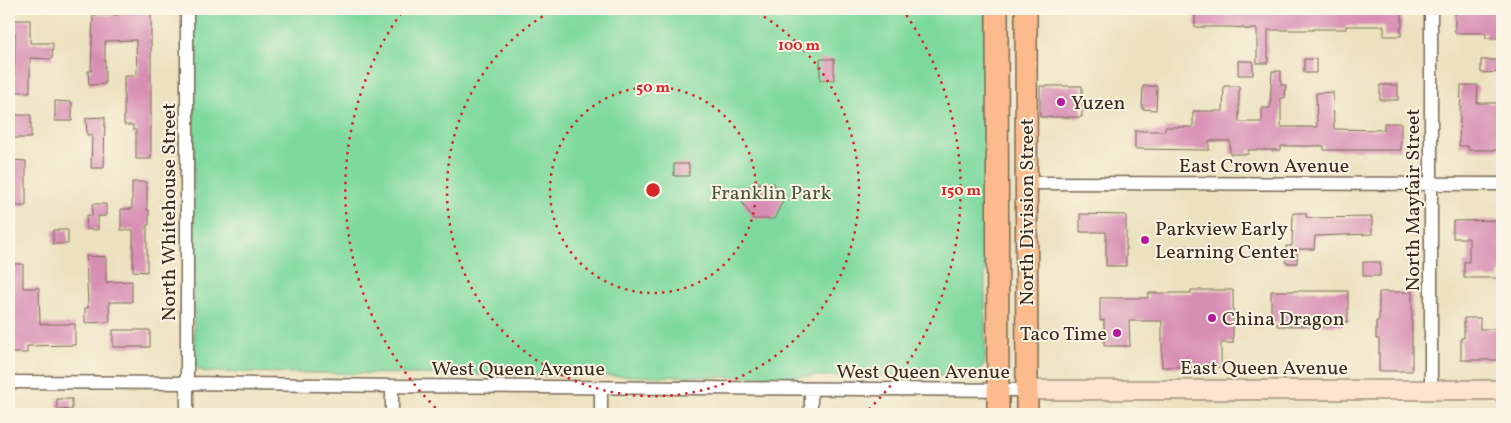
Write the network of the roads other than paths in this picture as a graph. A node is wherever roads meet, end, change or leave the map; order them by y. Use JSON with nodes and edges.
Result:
{"nodes":[{"id":1,"x":187,"y":9,"type":"edge"},
{"id":2,"x":997,"y":9,"type":"edge"},
{"id":3,"x":1026,"y":9,"type":"edge"},
{"id":4,"x":1431,"y":9,"type":"edge"},
{"id":5,"x":1026,"y":183,"type":"junction"},
{"id":6,"x":1430,"y":184,"type":"junction"},
{"id":7,"x":1502,"y":184,"type":"edge"},
{"id":8,"x":9,"y":382,"type":"edge"},
{"id":9,"x":187,"y":383,"type":"junction"},
{"id":10,"x":392,"y":386,"type":"junction"},
{"id":11,"x":601,"y":388,"type":"junction"},
{"id":12,"x":811,"y":389,"type":"junction"},
{"id":13,"x":998,"y":390,"type":"junction"},
{"id":14,"x":1026,"y":390,"type":"junction"},
{"id":15,"x":1431,"y":390,"type":"junction"},
{"id":16,"x":1502,"y":390,"type":"edge"},
{"id":17,"x":187,"y":414,"type":"edge"},
{"id":18,"x":392,"y":414,"type":"edge"},
{"id":19,"x":601,"y":414,"type":"edge"},
{"id":20,"x":811,"y":414,"type":"edge"},
{"id":21,"x":998,"y":414,"type":"edge"},
{"id":22,"x":1027,"y":414,"type":"edge"}],
"edges":[{"from":1,"to":9,"type":"street","name":"North Whitehouse Street"},
{"from":2,"to":13,"type":"main road","name":"North Division Street"},
{"from":3,"to":5,"type":"main road","name":"North Division Street"},
{"from":4,"to":6,"type":"street","name":"North Mayfair Street"},
{"from":5,"to":6,"type":"street","name":"East Crown Avenue"},
{"from":5,"to":14,"type":"main road","name":"North Division Street"},
{"from":6,"to":7,"type":"street","name":"East Crown Avenue"},
{"from":6,"to":15,"type":"street","name":"North Mayfair Street"},
{"from":8,"to":9,"type":"street","name":"West Queen Avenue"},
{"from":9,"to":10,"type":"street","name":"West Queen Avenue"},
{"from":9,"to":17,"type":"street","name":"North Whitehouse Street"},
{"from":10,"to":11,"type":"street","name":"West Queen Avenue"},
{"from":10,"to":18,"type":"street"},
{"from":11,"to":12,"type":"street","name":"West Queen Avenue"},
{"from":11,"to":19,"type":"street"},
{"from":12,"to":13,"type":"street","name":"West Queen Avenue"},
{"from":12,"to":20,"type":"street"},
{"from":13,"to":14,"type":"street","name":"West Queen Avenue"},
{"from":13,"to":21,"type":"main road","name":"North Division Street"},
{"from":14,"to":15,"type":"street","name":"East Queen Avenue"},
{"from":14,"to":22,"type":"main road","name":"North Division Street"},
{"from":15,"to":16,"type":"street","name":"East Queen Avenue"}]}
